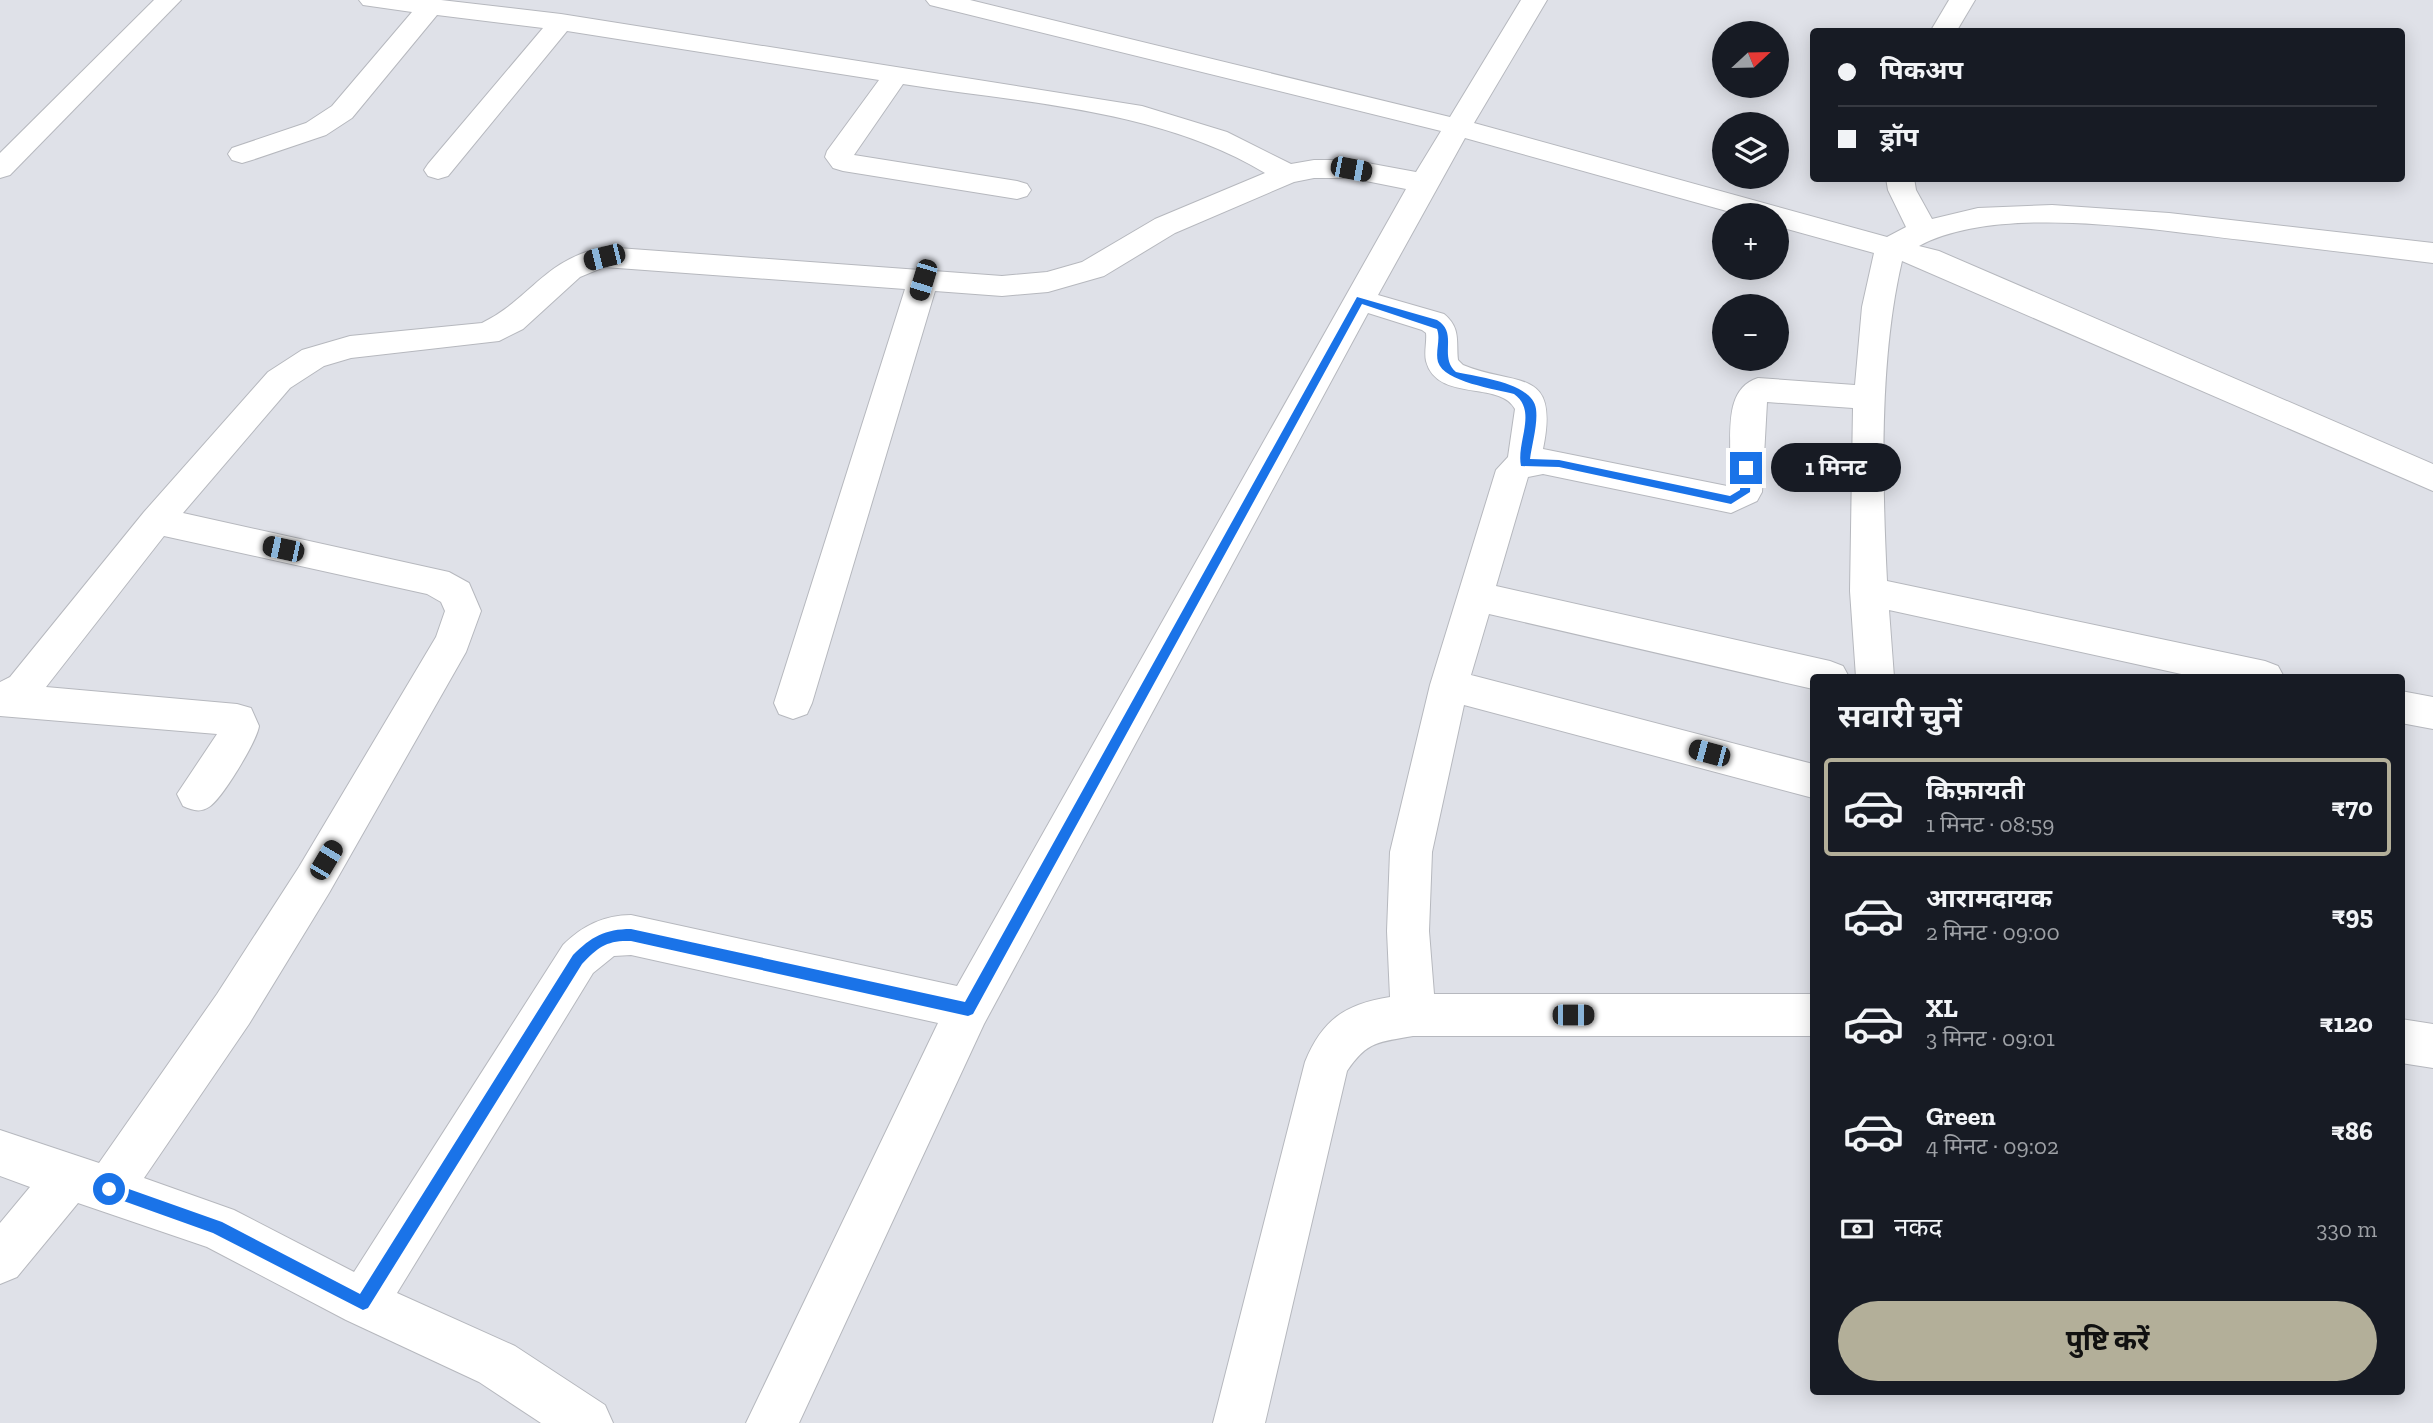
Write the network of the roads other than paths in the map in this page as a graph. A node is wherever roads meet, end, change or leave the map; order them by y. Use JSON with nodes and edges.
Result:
{"nodes":[{"id":1,"x":168,"y":0,"type":"edge"},
{"id":2,"x":372,"y":0,"type":"edge"},
{"id":3,"x":939,"y":0,"type":"edge"},
{"id":4,"x":1534,"y":0,"type":"edge"},
{"id":5,"x":1962,"y":0,"type":"edge"},
{"id":6,"x":432,"y":5,"type":"junction"},
{"id":7,"x":561,"y":22,"type":"junction"},
{"id":8,"x":1945,"y":28,"type":"edge"},
{"id":9,"x":895,"y":77,"type":"junction"},
{"id":10,"x":1457,"y":127,"type":"junction"},
{"id":11,"x":242,"y":154,"type":"dead end"},
{"id":12,"x":0,"y":169,"type":"edge"},
{"id":13,"x":438,"y":170,"type":"dead end"},
{"id":14,"x":1287,"y":174,"type":"junction"},
{"id":15,"x":1901,"y":182,"type":"edge"},
{"id":16,"x":1424,"y":183,"type":"junction"},
{"id":17,"x":1017,"y":190,"type":"dead end"},
{"id":18,"x":1729,"y":203,"type":"edge"},
{"id":19,"x":1789,"y":220,"type":"edge"},
{"id":20,"x":1923,"y":231,"type":"junction"},
{"id":21,"x":1890,"y":248,"type":"junction"},
{"id":22,"x":2433,"y":253,"type":"edge"},
{"id":23,"x":923,"y":280,"type":"junction"},
{"id":24,"x":1360,"y":300,"type":"junction"},
{"id":25,"x":1871,"y":398,"type":"junction"},
{"id":26,"x":1524,"y":463,"type":"junction"},
{"id":27,"x":2433,"y":478,"type":"edge"},
{"id":28,"x":156,"y":521,"type":"junction"},
{"id":29,"x":1868,"y":591,"type":"junction"},
{"id":30,"x":1475,"y":596,"type":"junction"},
{"id":31,"x":1817,"y":674,"type":"edge"},
{"id":32,"x":1875,"y":674,"type":"edge"},
{"id":33,"x":2252,"y":674,"type":"edge"},
{"id":34,"x":1449,"y":685,"type":"junction"},
{"id":35,"x":3,"y":699,"type":"edge"},
{"id":36,"x":793,"y":703,"type":"dead end"},
{"id":37,"x":2405,"y":708,"type":"edge"},
{"id":38,"x":2433,"y":713,"type":"edge"},
{"id":39,"x":1810,"y":780,"type":"edge"},
{"id":40,"x":197,"y":794,"type":"dead end"},
{"id":41,"x":968,"y":1009,"type":"junction"},
{"id":42,"x":1413,"y":1015,"type":"junction"},
{"id":43,"x":1810,"y":1015,"type":"edge"},
{"id":44,"x":2405,"y":1042,"type":"edge"},
{"id":45,"x":2433,"y":1046,"type":"edge"},
{"id":46,"x":0,"y":1153,"type":"edge"},
{"id":47,"x":90,"y":1182,"type":"junction"},
{"id":48,"x":0,"y":1260,"type":"edge"},
{"id":49,"x":363,"y":1303,"type":"junction"},
{"id":50,"x":587,"y":1423,"type":"edge"},
{"id":51,"x":772,"y":1423,"type":"edge"},
{"id":52,"x":1239,"y":1423,"type":"edge"}],
"edges":[{"from":1,"to":12,"type":"street"},
{"from":2,"to":6,"type":"street"},
{"from":3,"to":10,"type":"street"},
{"from":4,"to":10,"type":"street"},
{"from":5,"to":8,"type":"street"},
{"from":6,"to":7,"type":"street"},
{"from":6,"to":11,"type":"street"},
{"from":7,"to":9,"type":"street"},
{"from":7,"to":13,"type":"street"},
{"from":9,"to":14,"type":"street"},
{"from":9,"to":17,"type":"street"},
{"from":10,"to":16,"type":"street"},
{"from":10,"to":18,"type":"street"},
{"from":14,"to":16,"type":"street"},
{"from":14,"to":23,"type":"street"},
{"from":15,"to":20,"type":"street"},
{"from":16,"to":24,"type":"street"},
{"from":19,"to":21,"type":"street"},
{"from":20,"to":21,"type":"street"},
{"from":20,"to":22,"type":"street"},
{"from":21,"to":25,"type":"street"},
{"from":21,"to":27,"type":"street"},
{"from":23,"to":28,"type":"street"},
{"from":23,"to":36,"type":"street"},
{"from":24,"to":26,"type":"street"},
{"from":24,"to":41,"type":"street"},
{"from":25,"to":26,"type":"street"},
{"from":25,"to":29,"type":"street"},
{"from":26,"to":30,"type":"street"},
{"from":28,"to":35,"type":"street"},
{"from":28,"to":47,"type":"street"},
{"from":29,"to":32,"type":"street"},
{"from":29,"to":33,"type":"street"},
{"from":30,"to":31,"type":"street"},
{"from":30,"to":34,"type":"street"},
{"from":34,"to":39,"type":"street"},
{"from":34,"to":42,"type":"street"},
{"from":35,"to":40,"type":"street"},
{"from":37,"to":38,"type":"street"},
{"from":41,"to":49,"type":"street"},
{"from":41,"to":51,"type":"street"},
{"from":42,"to":43,"type":"street"},
{"from":42,"to":52,"type":"street"},
{"from":44,"to":45,"type":"street"},
{"from":46,"to":47,"type":"street"},
{"from":47,"to":48,"type":"street"},
{"from":47,"to":49,"type":"street"},
{"from":49,"to":50,"type":"street"}]}
